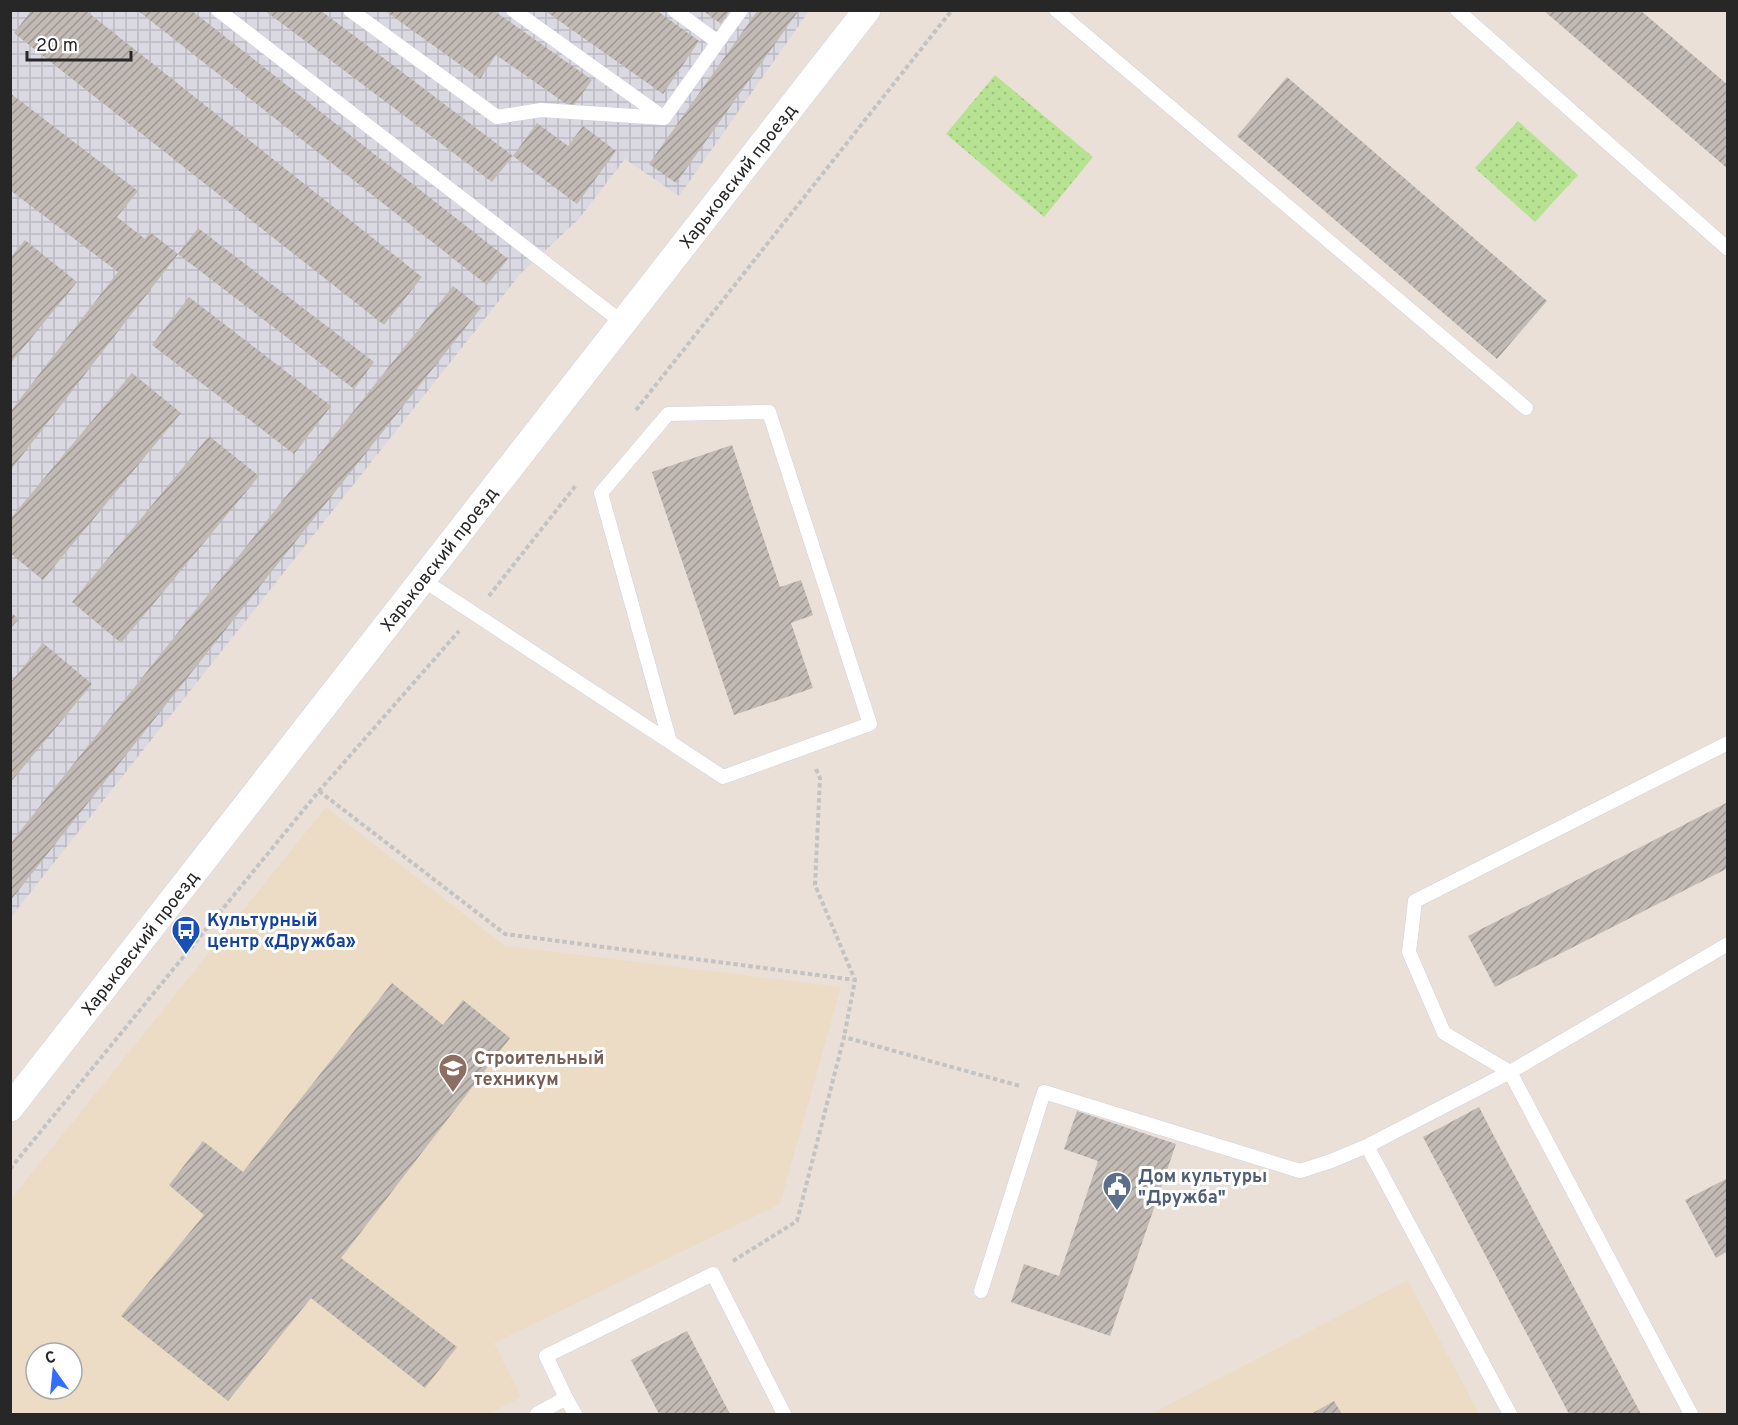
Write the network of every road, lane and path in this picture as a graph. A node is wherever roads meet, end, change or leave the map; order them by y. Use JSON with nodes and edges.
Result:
{"nodes":[{"id":1,"x":218,"y":10,"type":"edge"},
{"id":2,"x":350,"y":10,"type":"edge"},
{"id":3,"x":513,"y":10,"type":"edge"},
{"id":4,"x":674,"y":10,"type":"edge"},
{"id":5,"x":741,"y":10,"type":"edge"},
{"id":6,"x":867,"y":10,"type":"edge"},
{"id":7,"x":952,"y":10,"type":"edge"},
{"id":8,"x":1056,"y":10,"type":"edge"},
{"id":9,"x":1457,"y":10,"type":"edge"},
{"id":10,"x":718,"y":42,"type":"junction"},
{"id":11,"x":664,"y":118,"type":"junction"},
{"id":12,"x":1728,"y":249,"type":"edge"},
{"id":13,"x":623,"y":323,"type":"junction"},
{"id":14,"x":1526,"y":408,"type":"dead end"},
{"id":15,"x":629,"y":418,"type":"dead end"},
{"id":16,"x":578,"y":483,"type":"dead end"},
{"id":17,"x":423,"y":579,"type":"junction"},
{"id":18,"x":475,"y":613,"type":"junction"},
{"id":19,"x":670,"y":742,"type":"junction"},
{"id":20,"x":1728,"y":743,"type":"edge"},
{"id":21,"x":807,"y":747,"type":"junction"},
{"id":22,"x":319,"y":791,"type":"junction"},
{"id":23,"x":1728,"y":944,"type":"edge"},
{"id":24,"x":855,"y":980,"type":"junction"},
{"id":25,"x":844,"y":1037,"type":"junction"},
{"id":26,"x":1510,"y":1072,"type":"junction"},
{"id":27,"x":1044,"y":1092,"type":"junction"},
{"id":28,"x":10,"y":1108,"type":"edge"},
{"id":29,"x":1367,"y":1146,"type":"junction"},
{"id":30,"x":10,"y":1169,"type":"edge"},
{"id":31,"x":713,"y":1274,"type":"junction"},
{"id":32,"x":981,"y":1291,"type":"dead end"},
{"id":33,"x":566,"y":1398,"type":"junction"},
{"id":34,"x":537,"y":1414,"type":"edge"},
{"id":35,"x":575,"y":1414,"type":"edge"},
{"id":36,"x":784,"y":1414,"type":"edge"},
{"id":37,"x":1510,"y":1414,"type":"edge"},
{"id":38,"x":1691,"y":1414,"type":"edge"}],
"edges":[{"from":1,"to":13,"type":"lane"},
{"from":2,"to":11,"type":"lane"},
{"from":3,"to":11,"type":"lane"},
{"from":4,"to":10,"type":"lane"},
{"from":5,"to":10,"type":"lane"},
{"from":6,"to":13,"type":"street","name":"Харьковский проезд"},
{"from":7,"to":15,"type":"path"},
{"from":8,"to":14,"type":"lane"},
{"from":9,"to":12,"type":"lane"},
{"from":10,"to":11,"type":"lane"},
{"from":13,"to":17,"type":"street","name":"Харьковский проезд"},
{"from":16,"to":18,"type":"path"},
{"from":17,"to":18,"type":"lane"},
{"from":17,"to":28,"type":"street","name":"Харьковский проезд"},
{"from":18,"to":19,"type":"lane"},
{"from":18,"to":22,"type":"path"},
{"from":19,"to":21,"type":"lane"},
{"from":19,"to":21,"type":"lane"},
{"from":20,"to":26,"type":"lane"},
{"from":21,"to":24,"type":"path"},
{"from":22,"to":24,"type":"path"},
{"from":22,"to":30,"type":"path"},
{"from":23,"to":26,"type":"lane"},
{"from":24,"to":25,"type":"path"},
{"from":25,"to":27,"type":"path"},
{"from":25,"to":31,"type":"path"},
{"from":26,"to":29,"type":"lane"},
{"from":26,"to":38,"type":"lane"},
{"from":27,"to":29,"type":"lane"},
{"from":27,"to":32,"type":"lane"},
{"from":29,"to":37,"type":"lane"},
{"from":31,"to":33,"type":"lane"},
{"from":31,"to":36,"type":"lane"},
{"from":33,"to":34,"type":"lane"},
{"from":33,"to":35,"type":"lane"}]}
